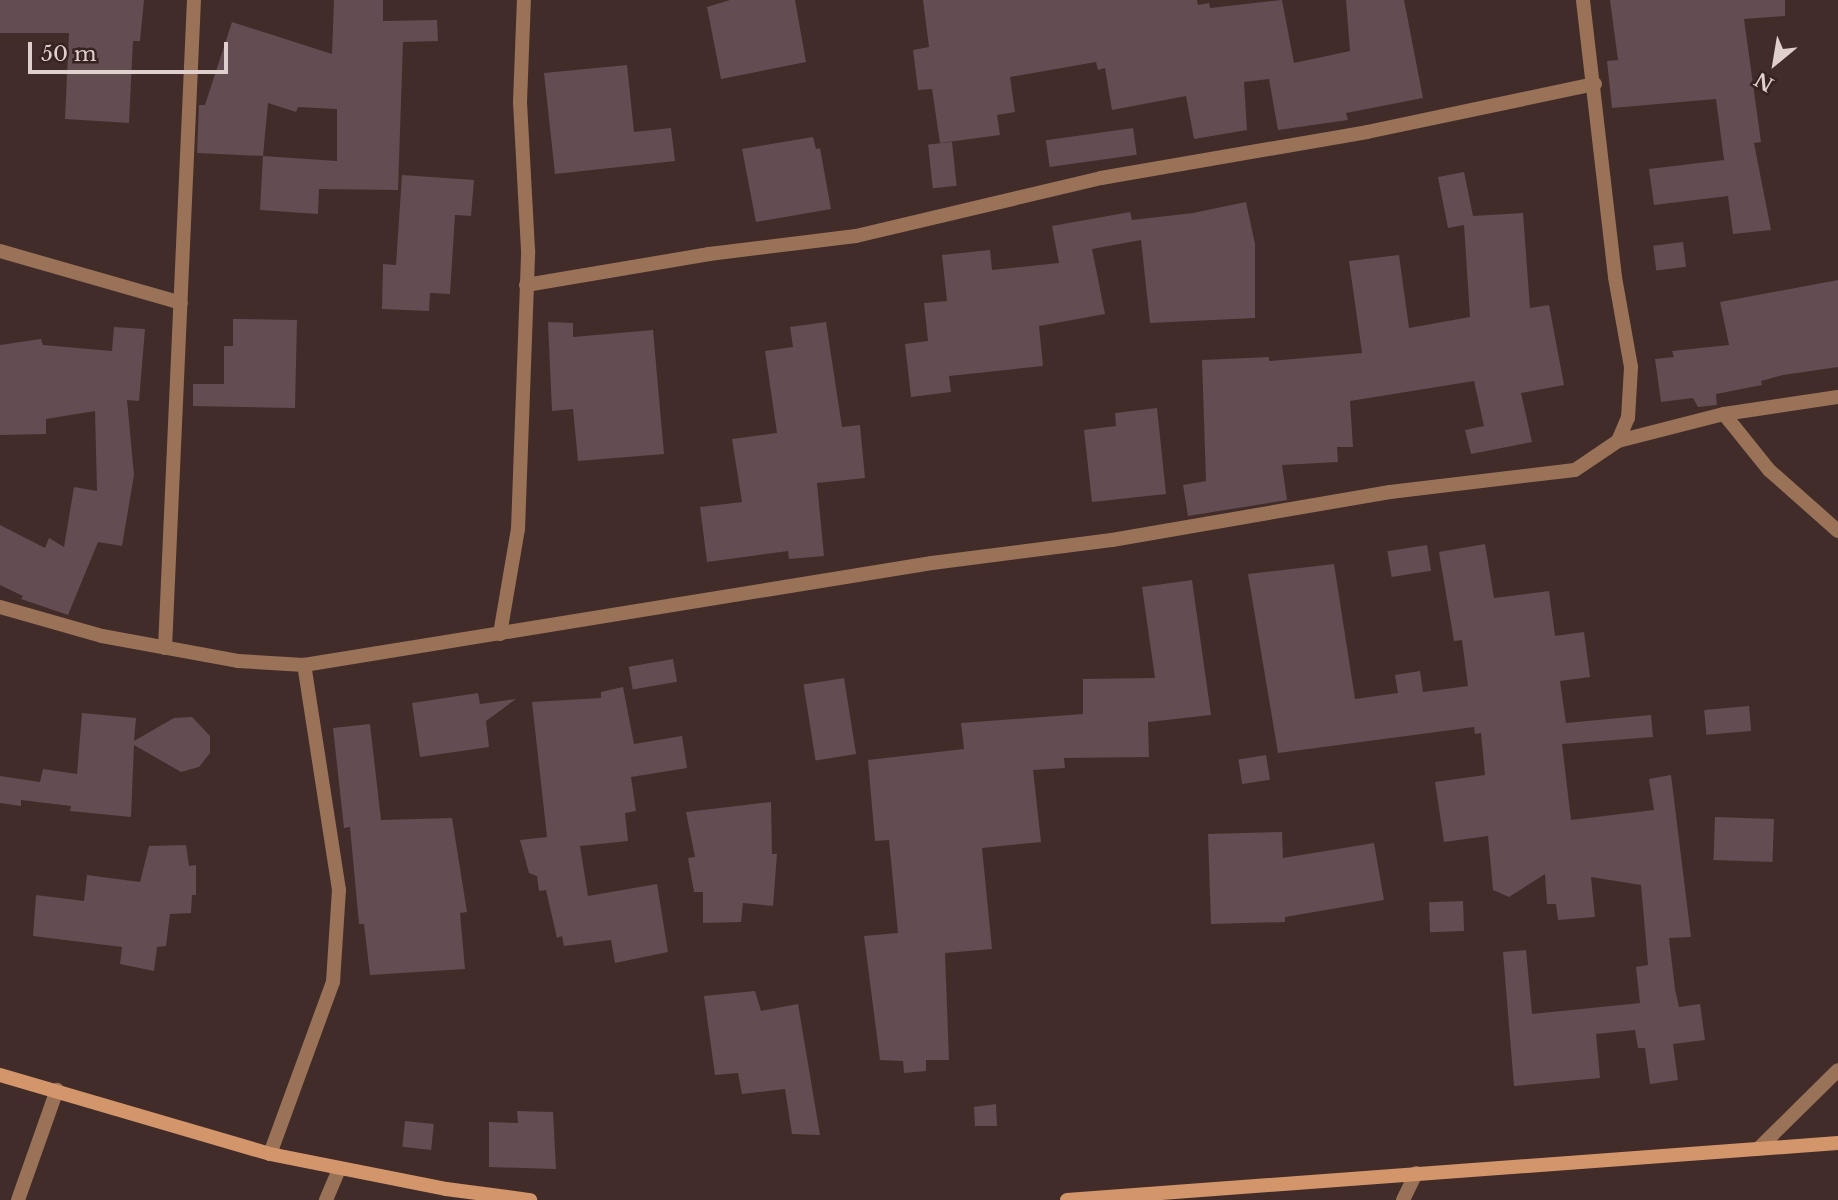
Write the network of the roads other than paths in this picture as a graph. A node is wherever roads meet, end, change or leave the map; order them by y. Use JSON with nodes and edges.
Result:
{"nodes":[{"id":1,"x":194,"y":0,"type":"edge"},
{"id":2,"x":524,"y":0,"type":"edge"},
{"id":3,"x":1583,"y":0,"type":"edge"},
{"id":4,"x":1595,"y":85,"type":"junction"},
{"id":5,"x":0,"y":251,"type":"edge"},
{"id":6,"x":526,"y":285,"type":"junction"},
{"id":7,"x":181,"y":303,"type":"junction"},
{"id":8,"x":1838,"y":397,"type":"edge"},
{"id":9,"x":1724,"y":414,"type":"junction"},
{"id":10,"x":1618,"y":441,"type":"junction"},
{"id":11,"x":1838,"y":531,"type":"edge"},
{"id":12,"x":0,"y":607,"type":"edge"},
{"id":13,"x":500,"y":634,"type":"junction"},
{"id":14,"x":165,"y":648,"type":"junction"},
{"id":15,"x":304,"y":665,"type":"junction"},
{"id":16,"x":1838,"y":1070,"type":"edge"},
{"id":17,"x":0,"y":1075,"type":"edge"},
{"id":18,"x":57,"y":1090,"type":"junction"},
{"id":19,"x":1838,"y":1143,"type":"edge"},
{"id":20,"x":1758,"y":1149,"type":"junction"},
{"id":21,"x":270,"y":1154,"type":"junction"},
{"id":22,"x":339,"y":1170,"type":"junction"},
{"id":23,"x":1416,"y":1172,"type":"junction"},
{"id":24,"x":18,"y":1200,"type":"edge"},
{"id":25,"x":326,"y":1200,"type":"edge"},
{"id":26,"x":530,"y":1200,"type":"edge"},
{"id":27,"x":1067,"y":1200,"type":"edge"},
{"id":28,"x":1403,"y":1200,"type":"edge"}],
"edges":[{"from":1,"to":7,"type":"street"},
{"from":2,"to":6,"type":"street"},
{"from":3,"to":4,"type":"street"},
{"from":4,"to":6,"type":"street"},
{"from":4,"to":10,"type":"street"},
{"from":5,"to":7,"type":"street"},
{"from":6,"to":13,"type":"street"},
{"from":7,"to":14,"type":"street"},
{"from":8,"to":9,"type":"street"},
{"from":9,"to":10,"type":"street"},
{"from":9,"to":11,"type":"street"},
{"from":10,"to":13,"type":"street"},
{"from":12,"to":14,"type":"street"},
{"from":13,"to":15,"type":"street"},
{"from":14,"to":15,"type":"street"},
{"from":15,"to":21,"type":"street"},
{"from":16,"to":20,"type":"street"},
{"from":17,"to":18,"type":"main road"},
{"from":18,"to":21,"type":"main road"},
{"from":18,"to":24,"type":"street"},
{"from":19,"to":20,"type":"main road"},
{"from":20,"to":23,"type":"main road"},
{"from":21,"to":22,"type":"main road"},
{"from":22,"to":25,"type":"street"},
{"from":22,"to":26,"type":"main road"},
{"from":23,"to":27,"type":"main road"},
{"from":23,"to":28,"type":"street"}]}
